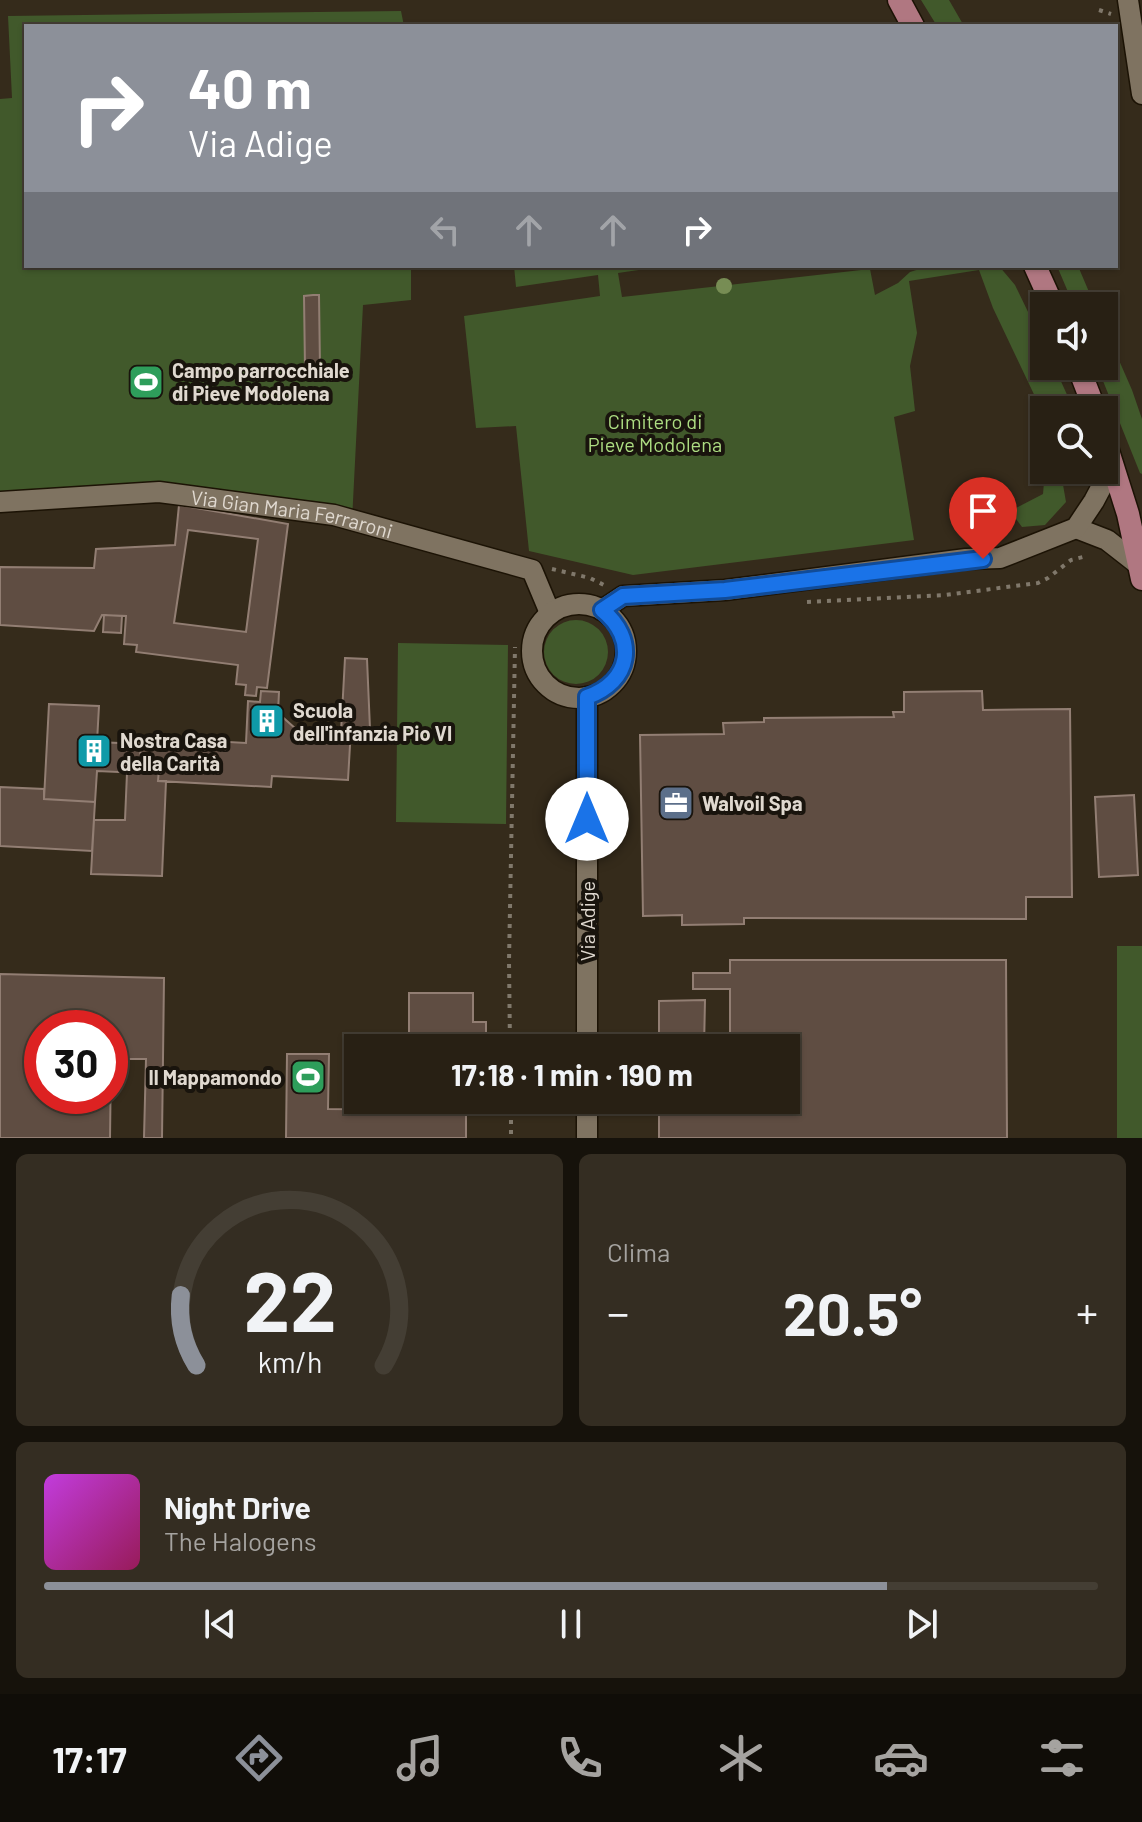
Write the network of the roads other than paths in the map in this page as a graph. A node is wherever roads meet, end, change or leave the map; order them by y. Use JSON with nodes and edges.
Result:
{"nodes":[{"id":1,"x":899,"y":0,"type":"edge"},
{"id":2,"x":1128,"y":0,"type":"edge"},
{"id":3,"x":912,"y":24,"type":"edge"},
{"id":4,"x":1142,"y":94,"type":"edge"},
{"id":5,"x":1036,"y":268,"type":"edge"},
{"id":6,"x":1047,"y":292,"type":"edge"},
{"id":7,"x":1118,"y":481,"type":"edge"},
{"id":8,"x":1103,"y":484,"type":"edge"},
{"id":9,"x":0,"y":502,"type":"edge"},
{"id":10,"x":1076,"y":528,"type":"junction"},
{"id":11,"x":1140,"y":572,"type":"edge"},
{"id":12,"x":602,"y":610,"type":"junction"},
{"id":13,"x":550,"y":613,"type":"junction"},
{"id":14,"x":587,"y":697,"type":"junction"},
{"id":15,"x":587,"y":1034,"type":"edge"},
{"id":16,"x":587,"y":1114,"type":"edge"},
{"id":17,"x":587,"y":1138,"type":"edge"}],
"edges":[{"from":1,"to":3,"type":"main road"},
{"from":2,"to":4,"type":"street"},
{"from":5,"to":6,"type":"main road"},
{"from":7,"to":11,"type":"main road"},
{"from":8,"to":10,"type":"street"},
{"from":9,"to":13,"type":"street","name":"Via Gian Maria Ferraroni"},
{"from":10,"to":11,"type":"street"},
{"from":10,"to":12,"type":"street"},
{"from":12,"to":13,"type":"street"},
{"from":12,"to":14,"type":"street"},
{"from":13,"to":14,"type":"street"},
{"from":14,"to":15,"type":"street","name":"Via Adige"},
{"from":16,"to":17,"type":"street"}]}
